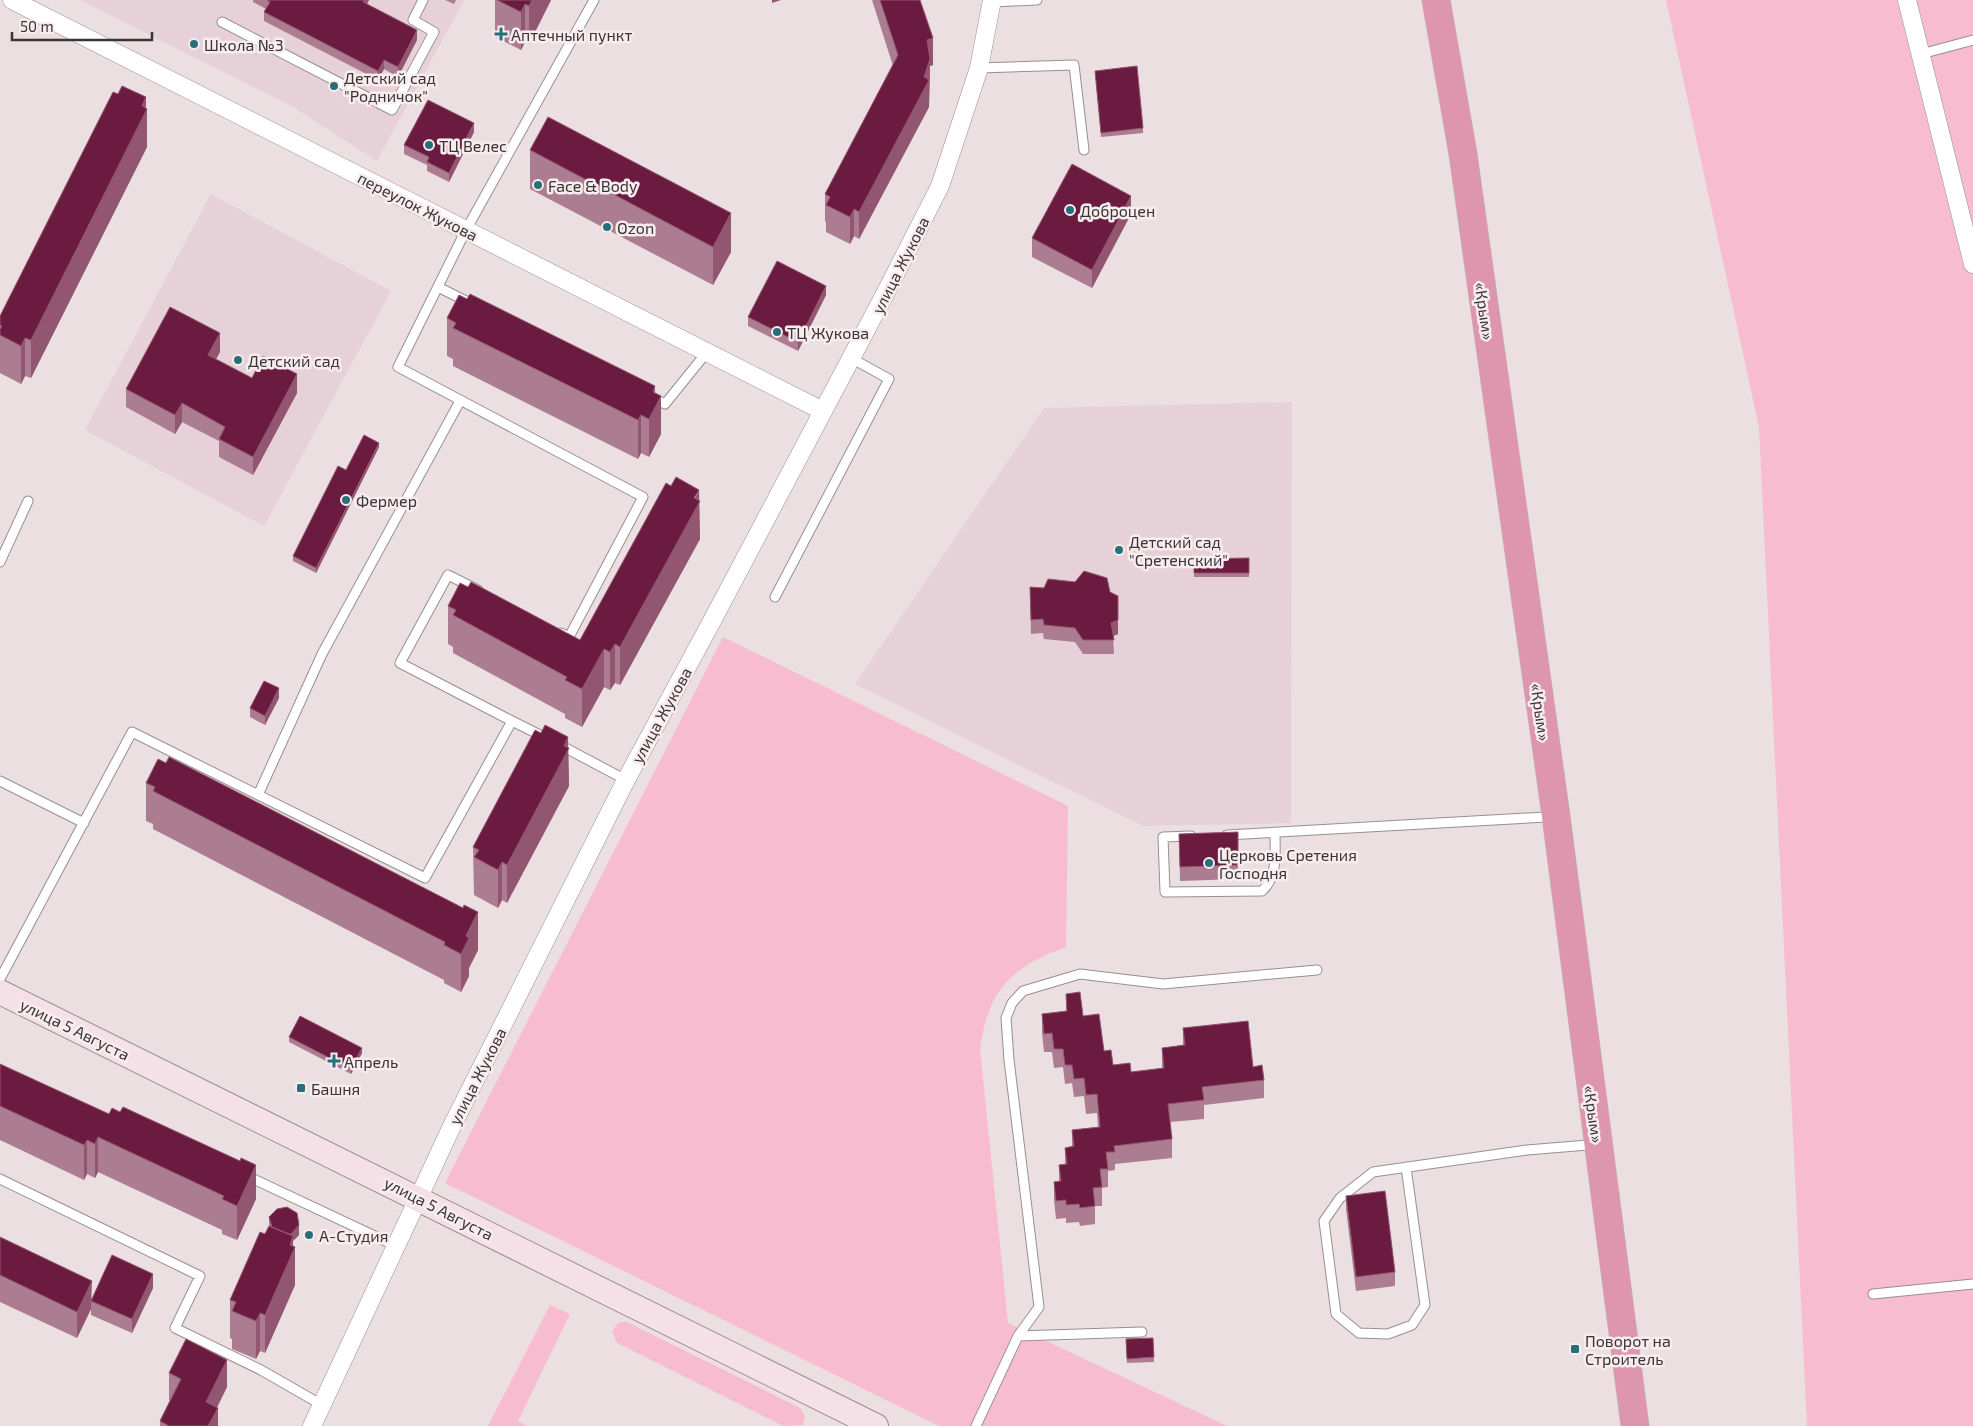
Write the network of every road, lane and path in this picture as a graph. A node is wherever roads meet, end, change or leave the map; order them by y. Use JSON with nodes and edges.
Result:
{"nodes":[{"id":1,"x":12,"y":0,"type":"edge"},
{"id":2,"x":423,"y":0,"type":"edge"},
{"id":3,"x":594,"y":0,"type":"edge"},
{"id":4,"x":1037,"y":0,"type":"edge"},
{"id":5,"x":1426,"y":0,"type":"edge"},
{"id":6,"x":1436,"y":0,"type":"edge"},
{"id":7,"x":1907,"y":0,"type":"edge"},
{"id":8,"x":992,"y":1,"type":"edge"},
{"id":9,"x":222,"y":22,"type":"dead end"},
{"id":10,"x":1973,"y":40,"type":"edge"},
{"id":11,"x":1922,"y":54,"type":"junction"},
{"id":12,"x":979,"y":68,"type":"junction"},
{"id":13,"x":1084,"y":150,"type":"dead end"},
{"id":14,"x":466,"y":230,"type":"junction"},
{"id":15,"x":1973,"y":264,"type":"edge"},
{"id":16,"x":438,"y":287,"type":"junction"},
{"id":17,"x":473,"y":305,"type":"edge"},
{"id":18,"x":707,"y":352,"type":"junction"},
{"id":19,"x":851,"y":358,"type":"junction"},
{"id":20,"x":638,"y":390,"type":"edge"},
{"id":21,"x":460,"y":400,"type":"junction"},
{"id":22,"x":823,"y":411,"type":"junction"},
{"id":23,"x":28,"y":501,"type":"dead end"},
{"id":24,"x":0,"y":562,"type":"edge"},
{"id":25,"x":482,"y":592,"type":"edge"},
{"id":26,"x":775,"y":597,"type":"dead end"},
{"id":27,"x":552,"y":628,"type":"edge"},
{"id":28,"x":512,"y":721,"type":"junction"},
{"id":29,"x":626,"y":780,"type":"junction"},
{"id":30,"x":0,"y":781,"type":"edge"},
{"id":31,"x":258,"y":795,"type":"junction"},
{"id":32,"x":1546,"y":817,"type":"junction"},
{"id":33,"x":84,"y":823,"type":"junction"},
{"id":34,"x":1275,"y":833,"type":"junction"},
{"id":35,"x":1219,"y":835,"type":"edge"},
{"id":36,"x":1200,"y":836,"type":"edge"},
{"id":37,"x":1317,"y":970,"type":"dead end"},
{"id":38,"x":0,"y":979,"type":"edge"},
{"id":39,"x":0,"y":992,"type":"edge"},
{"id":40,"x":1588,"y":1145,"type":"junction"},
{"id":41,"x":1406,"y":1167,"type":"junction"},
{"id":42,"x":233,"y":1169,"type":"edge"},
{"id":43,"x":0,"y":1179,"type":"edge"},
{"id":44,"x":418,"y":1198,"type":"junction"},
{"id":45,"x":396,"y":1246,"type":"junction"},
{"id":46,"x":1973,"y":1284,"type":"edge"},
{"id":47,"x":1873,"y":1294,"type":"dead end"},
{"id":48,"x":1142,"y":1332,"type":"dead end"},
{"id":49,"x":1018,"y":1336,"type":"junction"},
{"id":50,"x":322,"y":1405,"type":"junction"},
{"id":51,"x":312,"y":1426,"type":"edge"},
{"id":52,"x":876,"y":1426,"type":"edge"},
{"id":53,"x":976,"y":1426,"type":"edge"},
{"id":54,"x":1625,"y":1426,"type":"edge"},
{"id":55,"x":1635,"y":1426,"type":"edge"}],
"edges":[{"from":1,"to":14,"type":"street","name":"переулок Жукова"},
{"from":2,"to":9,"type":"lane"},
{"from":3,"to":14,"type":"lane"},
{"from":4,"to":8,"type":"lane"},
{"from":5,"to":32,"type":"highway","name":"«Крым»"},
{"from":6,"to":55,"type":"highway","name":"«Крым»"},
{"from":7,"to":11,"type":"street"},
{"from":8,"to":12,"type":"street","name":"улица Жукова"},
{"from":10,"to":11,"type":"lane"},
{"from":11,"to":15,"type":"street"},
{"from":12,"to":13,"type":"lane"},
{"from":12,"to":19,"type":"street","name":"улица Жукова"},
{"from":14,"to":16,"type":"lane"},
{"from":14,"to":18,"type":"street","name":"переулок Жукова"},
{"from":16,"to":17,"type":"lane"},
{"from":16,"to":21,"type":"lane"},
{"from":18,"to":20,"type":"lane"},
{"from":18,"to":22,"type":"street","name":"переулок Жукова"},
{"from":19,"to":22,"type":"street","name":"улица Жукова"},
{"from":19,"to":26,"type":"lane"},
{"from":21,"to":27,"type":"lane"},
{"from":21,"to":31,"type":"lane"},
{"from":22,"to":29,"type":"street","name":"улица Жукова"},
{"from":23,"to":24,"type":"lane"},
{"from":25,"to":28,"type":"lane"},
{"from":28,"to":29,"type":"lane"},
{"from":28,"to":31,"type":"lane"},
{"from":29,"to":44,"type":"street","name":"улица Жукова"},
{"from":30,"to":33,"type":"lane"},
{"from":31,"to":33,"type":"lane"},
{"from":32,"to":34,"type":"lane"},
{"from":32,"to":40,"type":"highway","name":"«Крым»"},
{"from":33,"to":38,"type":"lane"},
{"from":34,"to":35,"type":"lane"},
{"from":34,"to":36,"type":"lane"},
{"from":37,"to":49,"type":"lane"},
{"from":39,"to":44,"type":"street","name":"улица 5 Августа"},
{"from":40,"to":41,"type":"lane"},
{"from":40,"to":54,"type":"highway","name":"«Крым»"},
{"from":41,"to":41,"type":"lane"},
{"from":42,"to":45,"type":"lane"},
{"from":43,"to":50,"type":"lane"},
{"from":44,"to":45,"type":"street","name":"улица Жукова"},
{"from":44,"to":52,"type":"street","name":"улица 5 Августа"},
{"from":45,"to":50,"type":"street","name":"улица Жукова"},
{"from":46,"to":47,"type":"lane"},
{"from":48,"to":49,"type":"lane"},
{"from":49,"to":53,"type":"lane"},
{"from":50,"to":51,"type":"street","name":"улица Жукова"}]}
